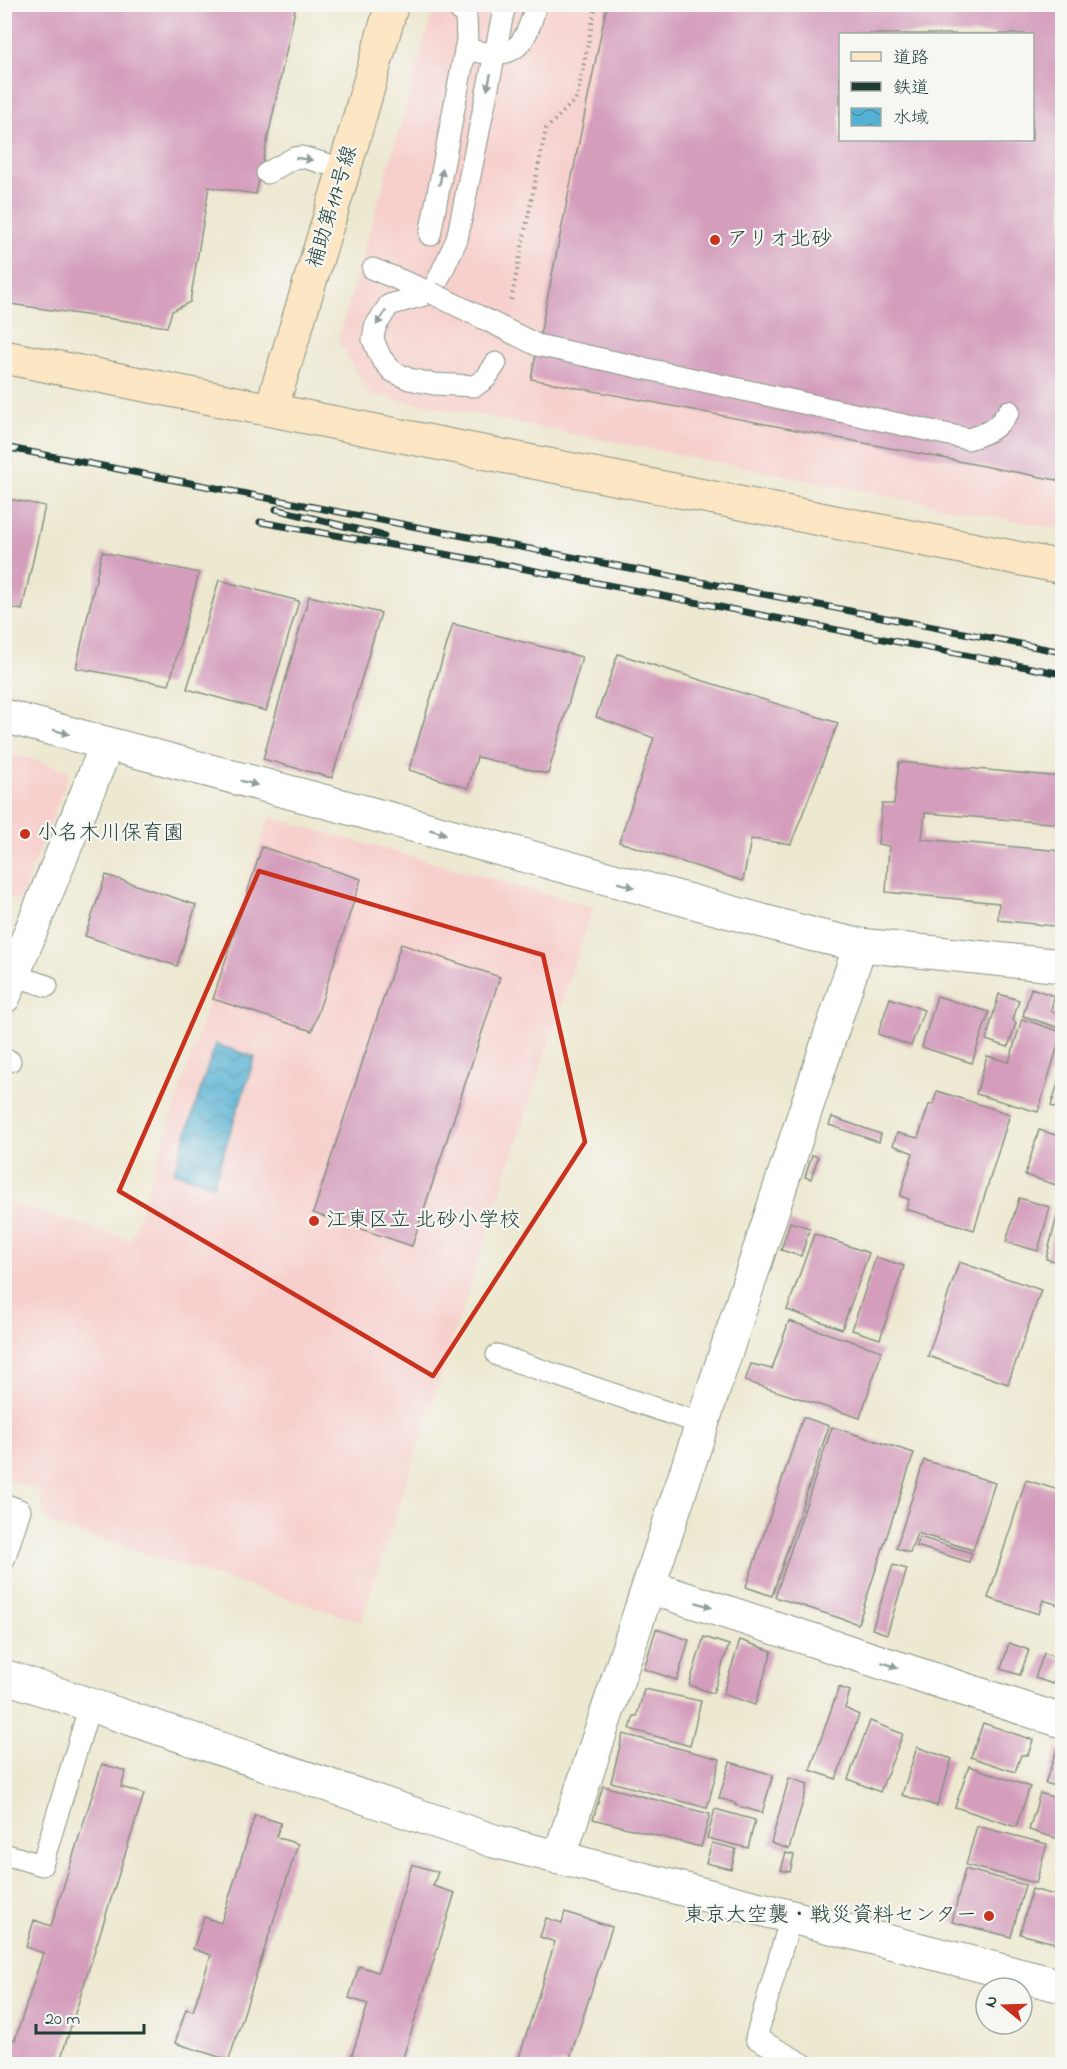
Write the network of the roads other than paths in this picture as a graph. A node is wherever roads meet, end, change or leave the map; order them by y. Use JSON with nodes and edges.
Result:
{"nodes":[{"id":1,"x":392,"y":4,"type":"edge"},
{"id":2,"x":455,"y":4,"type":"edge"},
{"id":3,"x":505,"y":4,"type":"edge"},
{"id":4,"x":536,"y":4,"type":"edge"},
{"id":5,"x":465,"y":49,"type":"junction"},
{"id":6,"x":495,"y":54,"type":"junction"},
{"id":7,"x":344,"y":169,"type":"junction"},
{"id":8,"x":267,"y":173,"type":"dead end"},
{"id":9,"x":430,"y":235,"type":"dead end"},
{"id":10,"x":372,"y":269,"type":"dead end"},
{"id":11,"x":432,"y":293,"type":"junction"},
{"id":12,"x":4,"y":357,"type":"edge"},
{"id":13,"x":496,"y":363,"type":"dead end"},
{"id":14,"x":271,"y":410,"type":"junction"},
{"id":15,"x":1010,"y":411,"type":"dead end"},
{"id":16,"x":1062,"y":567,"type":"edge"},
{"id":17,"x":4,"y":716,"type":"edge"},
{"id":18,"x":107,"y":744,"type":"junction"},
{"id":19,"x":860,"y":945,"type":"junction"},
{"id":20,"x":1062,"y":966,"type":"edge"},
{"id":21,"x":9,"y":986,"type":"edge"},
{"id":22,"x":47,"y":986,"type":"dead end"},
{"id":23,"x":497,"y":1355,"type":"dead end"},
{"id":24,"x":702,"y":1424,"type":"junction"},
{"id":25,"x":4,"y":1504,"type":"edge"},
{"id":26,"x":4,"y":1560,"type":"edge"},
{"id":27,"x":649,"y":1587,"type":"junction"},
{"id":28,"x":4,"y":1676,"type":"edge"},
{"id":29,"x":90,"y":1705,"type":"junction"},
{"id":30,"x":1062,"y":1721,"type":"edge"},
{"id":31,"x":4,"y":1854,"type":"edge"},
{"id":32,"x":559,"y":1858,"type":"junction"},
{"id":33,"x":792,"y":1917,"type":"junction"},
{"id":34,"x":1062,"y":1986,"type":"edge"},
{"id":35,"x":803,"y":2064,"type":"edge"}],
"edges":[{"from":1,"to":7,"type":"street","name":"補助第117号線"},
{"from":2,"to":5,"type":"lane"},
{"from":3,"to":6,"type":"lane"},
{"from":4,"to":6,"type":"lane"},
{"from":5,"to":6,"type":"lane"},
{"from":9,"to":5,"type":"lane","one_way":true},
{"from":6,"to":11,"type":"lane","one_way":true},
{"from":8,"to":7,"type":"lane","one_way":true},
{"from":7,"to":14,"type":"street","name":"補助第117号線"},
{"from":10,"to":11,"type":"lane"},
{"from":11,"to":13,"type":"lane","one_way":true},
{"from":11,"to":15,"type":"lane","bridge":true},
{"from":12,"to":14,"type":"street"},
{"from":14,"to":16,"type":"street"},
{"from":17,"to":18,"type":"street","one_way":true},
{"from":18,"to":19,"type":"street","one_way":true},
{"from":18,"to":21,"type":"street"},
{"from":19,"to":20,"type":"street"},
{"from":19,"to":24,"type":"street"},
{"from":21,"to":22,"type":"lane"},
{"from":23,"to":24,"type":"lane"},
{"from":24,"to":27,"type":"street"},
{"from":25,"to":26,"type":"lane"},
{"from":27,"to":30,"type":"street","one_way":true},
{"from":27,"to":32,"type":"street"},
{"from":28,"to":29,"type":"street"},
{"from":29,"to":31,"type":"lane"},
{"from":29,"to":32,"type":"street"},
{"from":32,"to":33,"type":"street"},
{"from":33,"to":34,"type":"street"},
{"from":33,"to":35,"type":"lane"}]}
